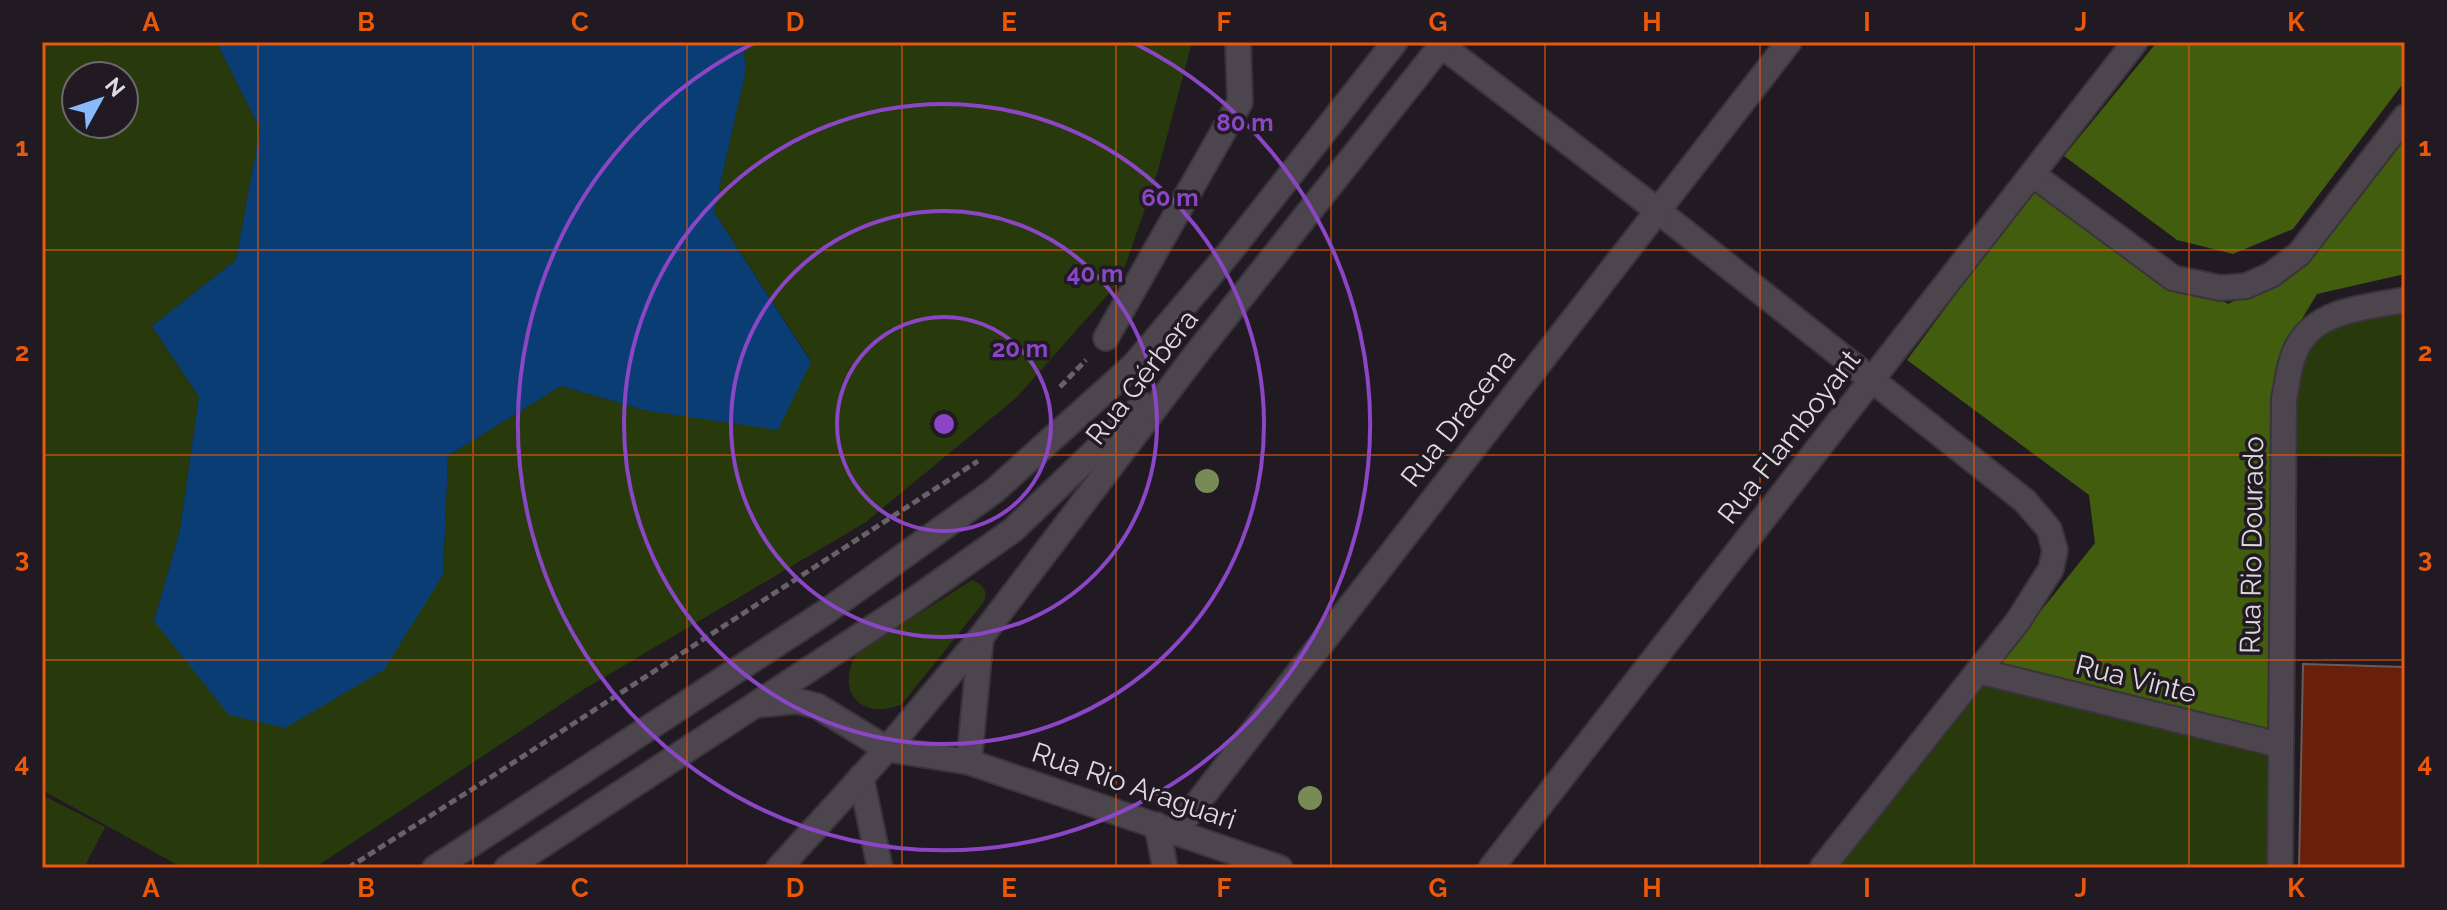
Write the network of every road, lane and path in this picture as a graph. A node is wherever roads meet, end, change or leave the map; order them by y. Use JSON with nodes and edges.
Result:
{"nodes":[{"id":1,"x":1238,"y":42,"type":"edge"},
{"id":2,"x":1395,"y":42,"type":"edge"},
{"id":3,"x":1789,"y":42,"type":"edge"},
{"id":4,"x":2135,"y":42,"type":"edge"},
{"id":5,"x":1441,"y":43,"type":"edge"},
{"id":6,"x":2405,"y":117,"type":"edge"},
{"id":7,"x":2032,"y":174,"type":"junction"},
{"id":8,"x":1657,"y":210,"type":"junction"},
{"id":9,"x":2405,"y":300,"type":"edge"},
{"id":10,"x":1106,"y":338,"type":"joint"},
{"id":11,"x":1197,"y":353,"type":"junction"},
{"id":12,"x":1872,"y":380,"type":"junction"},
{"id":13,"x":1054,"y":394,"type":"dead end"},
{"id":14,"x":989,"y":452,"type":"dead end"},
{"id":15,"x":981,"y":637,"type":"junction"},
{"id":16,"x":1978,"y":671,"type":"junction"},
{"id":17,"x":756,"y":705,"type":"junction"},
{"id":18,"x":2280,"y":745,"type":"junction"},
{"id":19,"x":887,"y":749,"type":"junction"},
{"id":20,"x":969,"y":762,"type":"junction"},
{"id":21,"x":861,"y":777,"type":"junction"},
{"id":22,"x":1166,"y":829,"type":"junction"},
{"id":23,"x":530,"y":861,"type":"edge"},
{"id":24,"x":348,"y":868,"type":"edge"},
{"id":25,"x":435,"y":868,"type":"edge"},
{"id":26,"x":507,"y":868,"type":"edge"},
{"id":27,"x":779,"y":868,"type":"edge"},
{"id":28,"x":880,"y":868,"type":"edge"},
{"id":29,"x":1165,"y":868,"type":"edge"},
{"id":30,"x":1280,"y":868,"type":"edge"},
{"id":31,"x":1491,"y":868,"type":"edge"},
{"id":32,"x":1822,"y":868,"type":"edge"},
{"id":33,"x":2280,"y":868,"type":"edge"}],
"edges":[{"from":1,"to":10,"type":"street"},
{"from":2,"to":25,"type":"street"},
{"from":3,"to":8,"type":"street","name":"Rua Dracena"},
{"from":4,"to":7,"type":"street","name":"Rua Flamboyant"},
{"from":5,"to":8,"type":"street"},
{"from":5,"to":11,"type":"street","name":"Rua Gérbera"},
{"from":6,"to":7,"type":"street"},
{"from":7,"to":12,"type":"street","name":"Rua Flamboyant"},
{"from":8,"to":12,"type":"street"},
{"from":8,"to":22,"type":"street","name":"Rua Dracena"},
{"from":9,"to":18,"type":"street","name":"Rua Rio Dourado"},
{"from":10,"to":13,"type":"path"},
{"from":11,"to":15,"type":"street","name":"Rua Gérbera"},
{"from":11,"to":17,"type":"street"},
{"from":12,"to":16,"type":"street"},
{"from":12,"to":31,"type":"street","name":"Rua Flamboyant"},
{"from":14,"to":24,"type":"path"},
{"from":15,"to":19,"type":"street","name":"Rua Gérbera"},
{"from":15,"to":20,"type":"street"},
{"from":16,"to":18,"type":"street","name":"Rua Vinte"},
{"from":16,"to":32,"type":"street"},
{"from":17,"to":19,"type":"street"},
{"from":17,"to":23,"type":"street"},
{"from":18,"to":33,"type":"street","name":"Rua Rio Dourado"},
{"from":19,"to":20,"type":"street","name":"Rua Rio Araguari"},
{"from":19,"to":21,"type":"street","name":"Rua Gérbera"},
{"from":20,"to":22,"type":"street","name":"Rua Rio Araguari"},
{"from":21,"to":27,"type":"street","name":"Rua Gérbera"},
{"from":21,"to":28,"type":"street"},
{"from":22,"to":29,"type":"street"},
{"from":22,"to":30,"type":"street","name":"Rua Rio Araguari"},
{"from":23,"to":26,"type":"street"}]}
